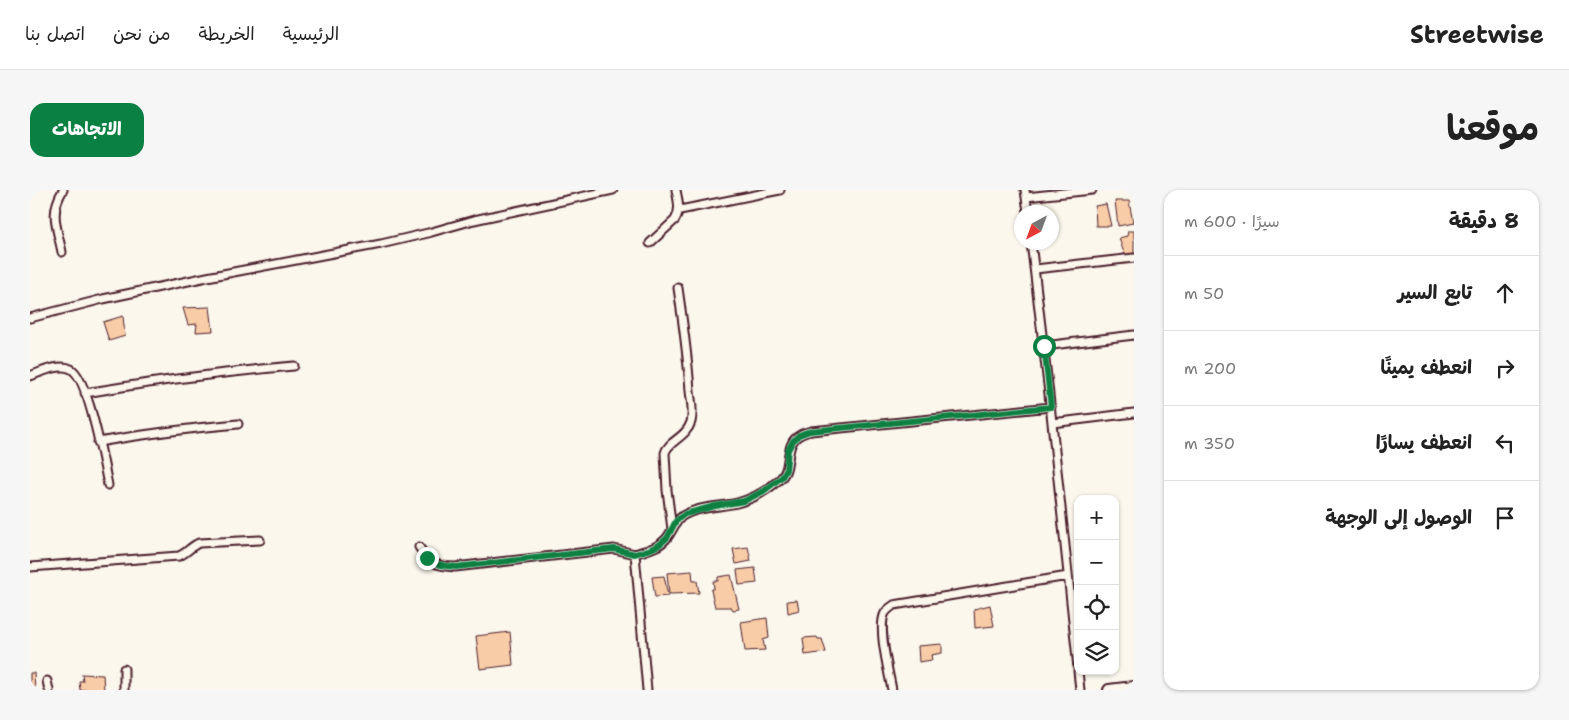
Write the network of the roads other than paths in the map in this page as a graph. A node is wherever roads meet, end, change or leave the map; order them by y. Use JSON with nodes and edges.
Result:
{"nodes":[{"id":1,"x":63,"y":190,"type":"edge"},
{"id":2,"x":614,"y":190,"type":"edge"},
{"id":3,"x":676,"y":190,"type":"edge"},
{"id":4,"x":780,"y":190,"type":"edge"},
{"id":5,"x":1092,"y":190,"type":"edge"},
{"id":6,"x":1025,"y":194,"type":"edge"},
{"id":7,"x":680,"y":210,"type":"junction"},
{"id":8,"x":650,"y":243,"type":"dead end"},
{"id":9,"x":1032,"y":250,"type":"edge"},
{"id":10,"x":62,"y":252,"type":"dead end"},
{"id":11,"x":1134,"y":258,"type":"edge"},
{"id":12,"x":1034,"y":269,"type":"junction"},
{"id":13,"x":678,"y":288,"type":"dead end"},
{"id":14,"x":30,"y":318,"type":"edge"},
{"id":15,"x":1134,"y":335,"type":"edge"},
{"id":16,"x":1044,"y":346,"type":"junction"},
{"id":17,"x":294,"y":366,"type":"dead end"},
{"id":18,"x":30,"y":376,"type":"edge"},
{"id":19,"x":85,"y":393,"type":"junction"},
{"id":20,"x":1051,"y":407,"type":"junction"},
{"id":21,"x":1134,"y":413,"type":"edge"},
{"id":22,"x":1052,"y":423,"type":"junction"},
{"id":23,"x":238,"y":424,"type":"dead end"},
{"id":24,"x":98,"y":442,"type":"junction"},
{"id":25,"x":108,"y":485,"type":"dead end"},
{"id":26,"x":672,"y":529,"type":"junction"},
{"id":27,"x":260,"y":540,"type":"dead end"},
{"id":28,"x":419,"y":547,"type":"dead end"},
{"id":29,"x":635,"y":554,"type":"junction"},
{"id":30,"x":30,"y":567,"type":"edge"},
{"id":31,"x":1068,"y":576,"type":"junction"},
{"id":32,"x":1074,"y":632,"type":"edge"},
{"id":33,"x":124,"y":669,"type":"dead end"},
{"id":34,"x":1078,"y":675,"type":"edge"},
{"id":35,"x":47,"y":681,"type":"dead end"},
{"id":36,"x":1134,"y":688,"type":"edge"},
{"id":37,"x":49,"y":690,"type":"edge"},
{"id":38,"x":124,"y":690,"type":"edge"},
{"id":39,"x":647,"y":690,"type":"edge"},
{"id":40,"x":892,"y":690,"type":"edge"},
{"id":41,"x":1080,"y":690,"type":"edge"},
{"id":42,"x":1109,"y":690,"type":"edge"}],
"edges":[{"from":1,"to":10,"type":"street"},
{"from":2,"to":14,"type":"street"},
{"from":3,"to":7,"type":"street"},
{"from":4,"to":7,"type":"street"},
{"from":5,"to":6,"type":"street"},
{"from":7,"to":8,"type":"street"},
{"from":9,"to":12,"type":"street"},
{"from":11,"to":12,"type":"street"},
{"from":12,"to":16,"type":"street"},
{"from":13,"to":26,"type":"street"},
{"from":15,"to":16,"type":"street"},
{"from":16,"to":20,"type":"street"},
{"from":17,"to":19,"type":"street"},
{"from":18,"to":19,"type":"street"},
{"from":19,"to":24,"type":"street"},
{"from":20,"to":22,"type":"street"},
{"from":20,"to":26,"type":"street"},
{"from":21,"to":22,"type":"street"},
{"from":22,"to":31,"type":"street"},
{"from":23,"to":24,"type":"street"},
{"from":24,"to":25,"type":"street"},
{"from":26,"to":29,"type":"street"},
{"from":27,"to":30,"type":"street"},
{"from":28,"to":29,"type":"street"},
{"from":29,"to":39,"type":"street"},
{"from":31,"to":32,"type":"street"},
{"from":31,"to":40,"type":"street"},
{"from":33,"to":38,"type":"street"},
{"from":34,"to":41,"type":"street"},
{"from":35,"to":37,"type":"street"},
{"from":36,"to":42,"type":"street"}]}
